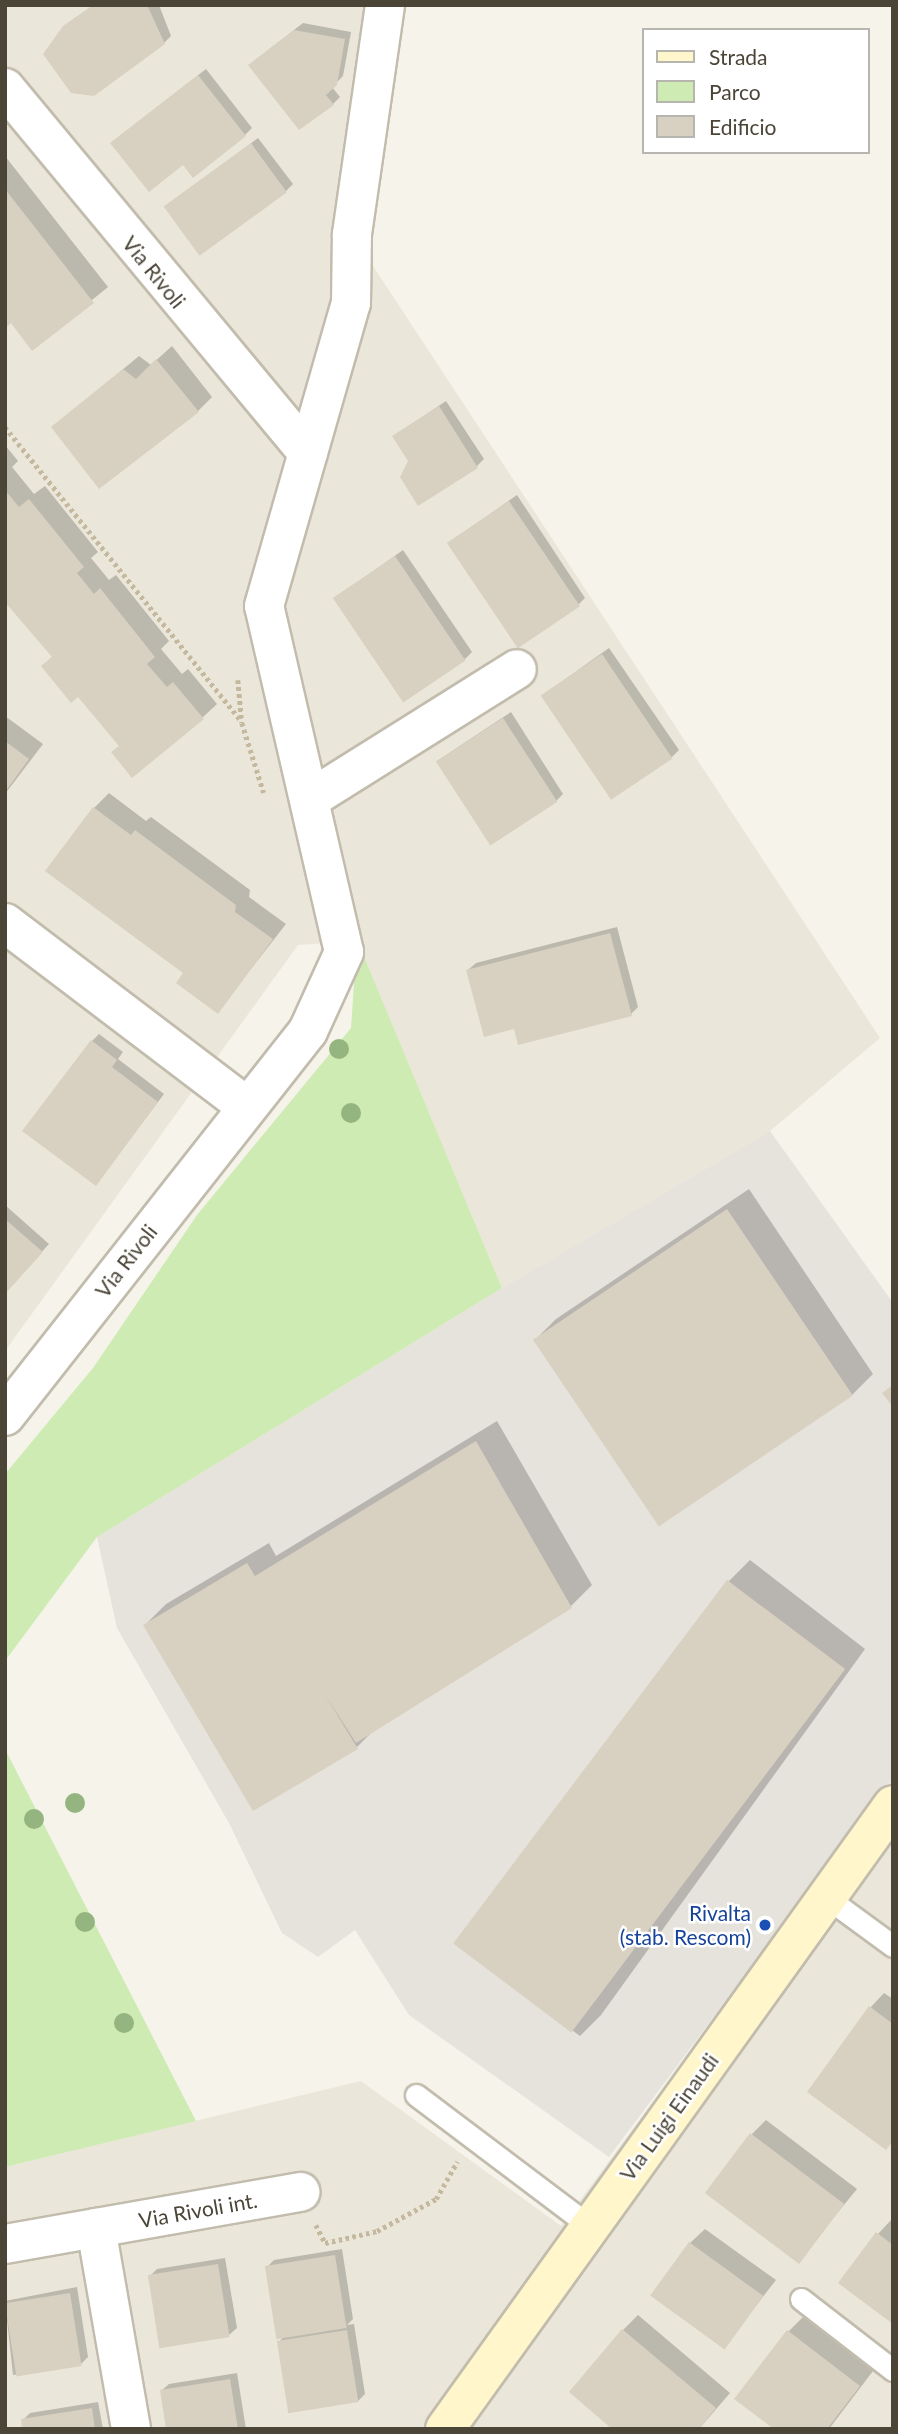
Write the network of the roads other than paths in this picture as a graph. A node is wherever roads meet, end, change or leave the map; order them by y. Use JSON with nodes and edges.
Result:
{"nodes":[{"id":1,"x":385,"y":5,"type":"edge"},
{"id":2,"x":5,"y":88,"type":"edge"},
{"id":3,"x":308,"y":453,"type":"junction"},
{"id":4,"x":517,"y":669,"type":"dead end"},
{"id":5,"x":310,"y":799,"type":"junction"},
{"id":6,"x":5,"y":923,"type":"edge"},
{"id":7,"x":247,"y":1107,"type":"junction"},
{"id":8,"x":5,"y":1416,"type":"edge"},
{"id":9,"x":893,"y":1805,"type":"edge"},
{"id":10,"x":827,"y":1897,"type":"junction"},
{"id":11,"x":893,"y":1946,"type":"edge"},
{"id":12,"x":416,"y":2095,"type":"dead end"},
{"id":13,"x":300,"y":2192,"type":"road end"},
{"id":14,"x":590,"y":2226,"type":"junction"},
{"id":15,"x":96,"y":2228,"type":"junction"},
{"id":16,"x":5,"y":2244,"type":"edge"},
{"id":17,"x":801,"y":2298,"type":"dead end"},
{"id":18,"x":893,"y":2370,"type":"edge"},
{"id":19,"x":131,"y":2429,"type":"edge"},
{"id":20,"x":445,"y":2429,"type":"edge"}],
"edges":[{"from":1,"to":3,"type":"street","name":"Via Rivoli"},
{"from":2,"to":3,"type":"street","name":"Via Rivoli"},
{"from":3,"to":5,"type":"street","name":"Via Rivoli"},
{"from":4,"to":5,"type":"street"},
{"from":5,"to":7,"type":"street","name":"Via Rivoli"},
{"from":6,"to":7,"type":"street"},
{"from":7,"to":8,"type":"street","name":"Via Rivoli"},
{"from":9,"to":10,"type":"main road","name":"Via Luigi Einaudi"},
{"from":10,"to":11,"type":"lane"},
{"from":10,"to":14,"type":"main road","name":"Via Luigi Einaudi"},
{"from":12,"to":14,"type":"lane"},
{"from":13,"to":15,"type":"street","name":"Via Rivoli int."},
{"from":14,"to":20,"type":"main road","name":"Via Luigi Einaudi"},
{"from":15,"to":16,"type":"street","name":"Via Rivoli int."},
{"from":15,"to":19,"type":"street"},
{"from":17,"to":18,"type":"lane"}]}
